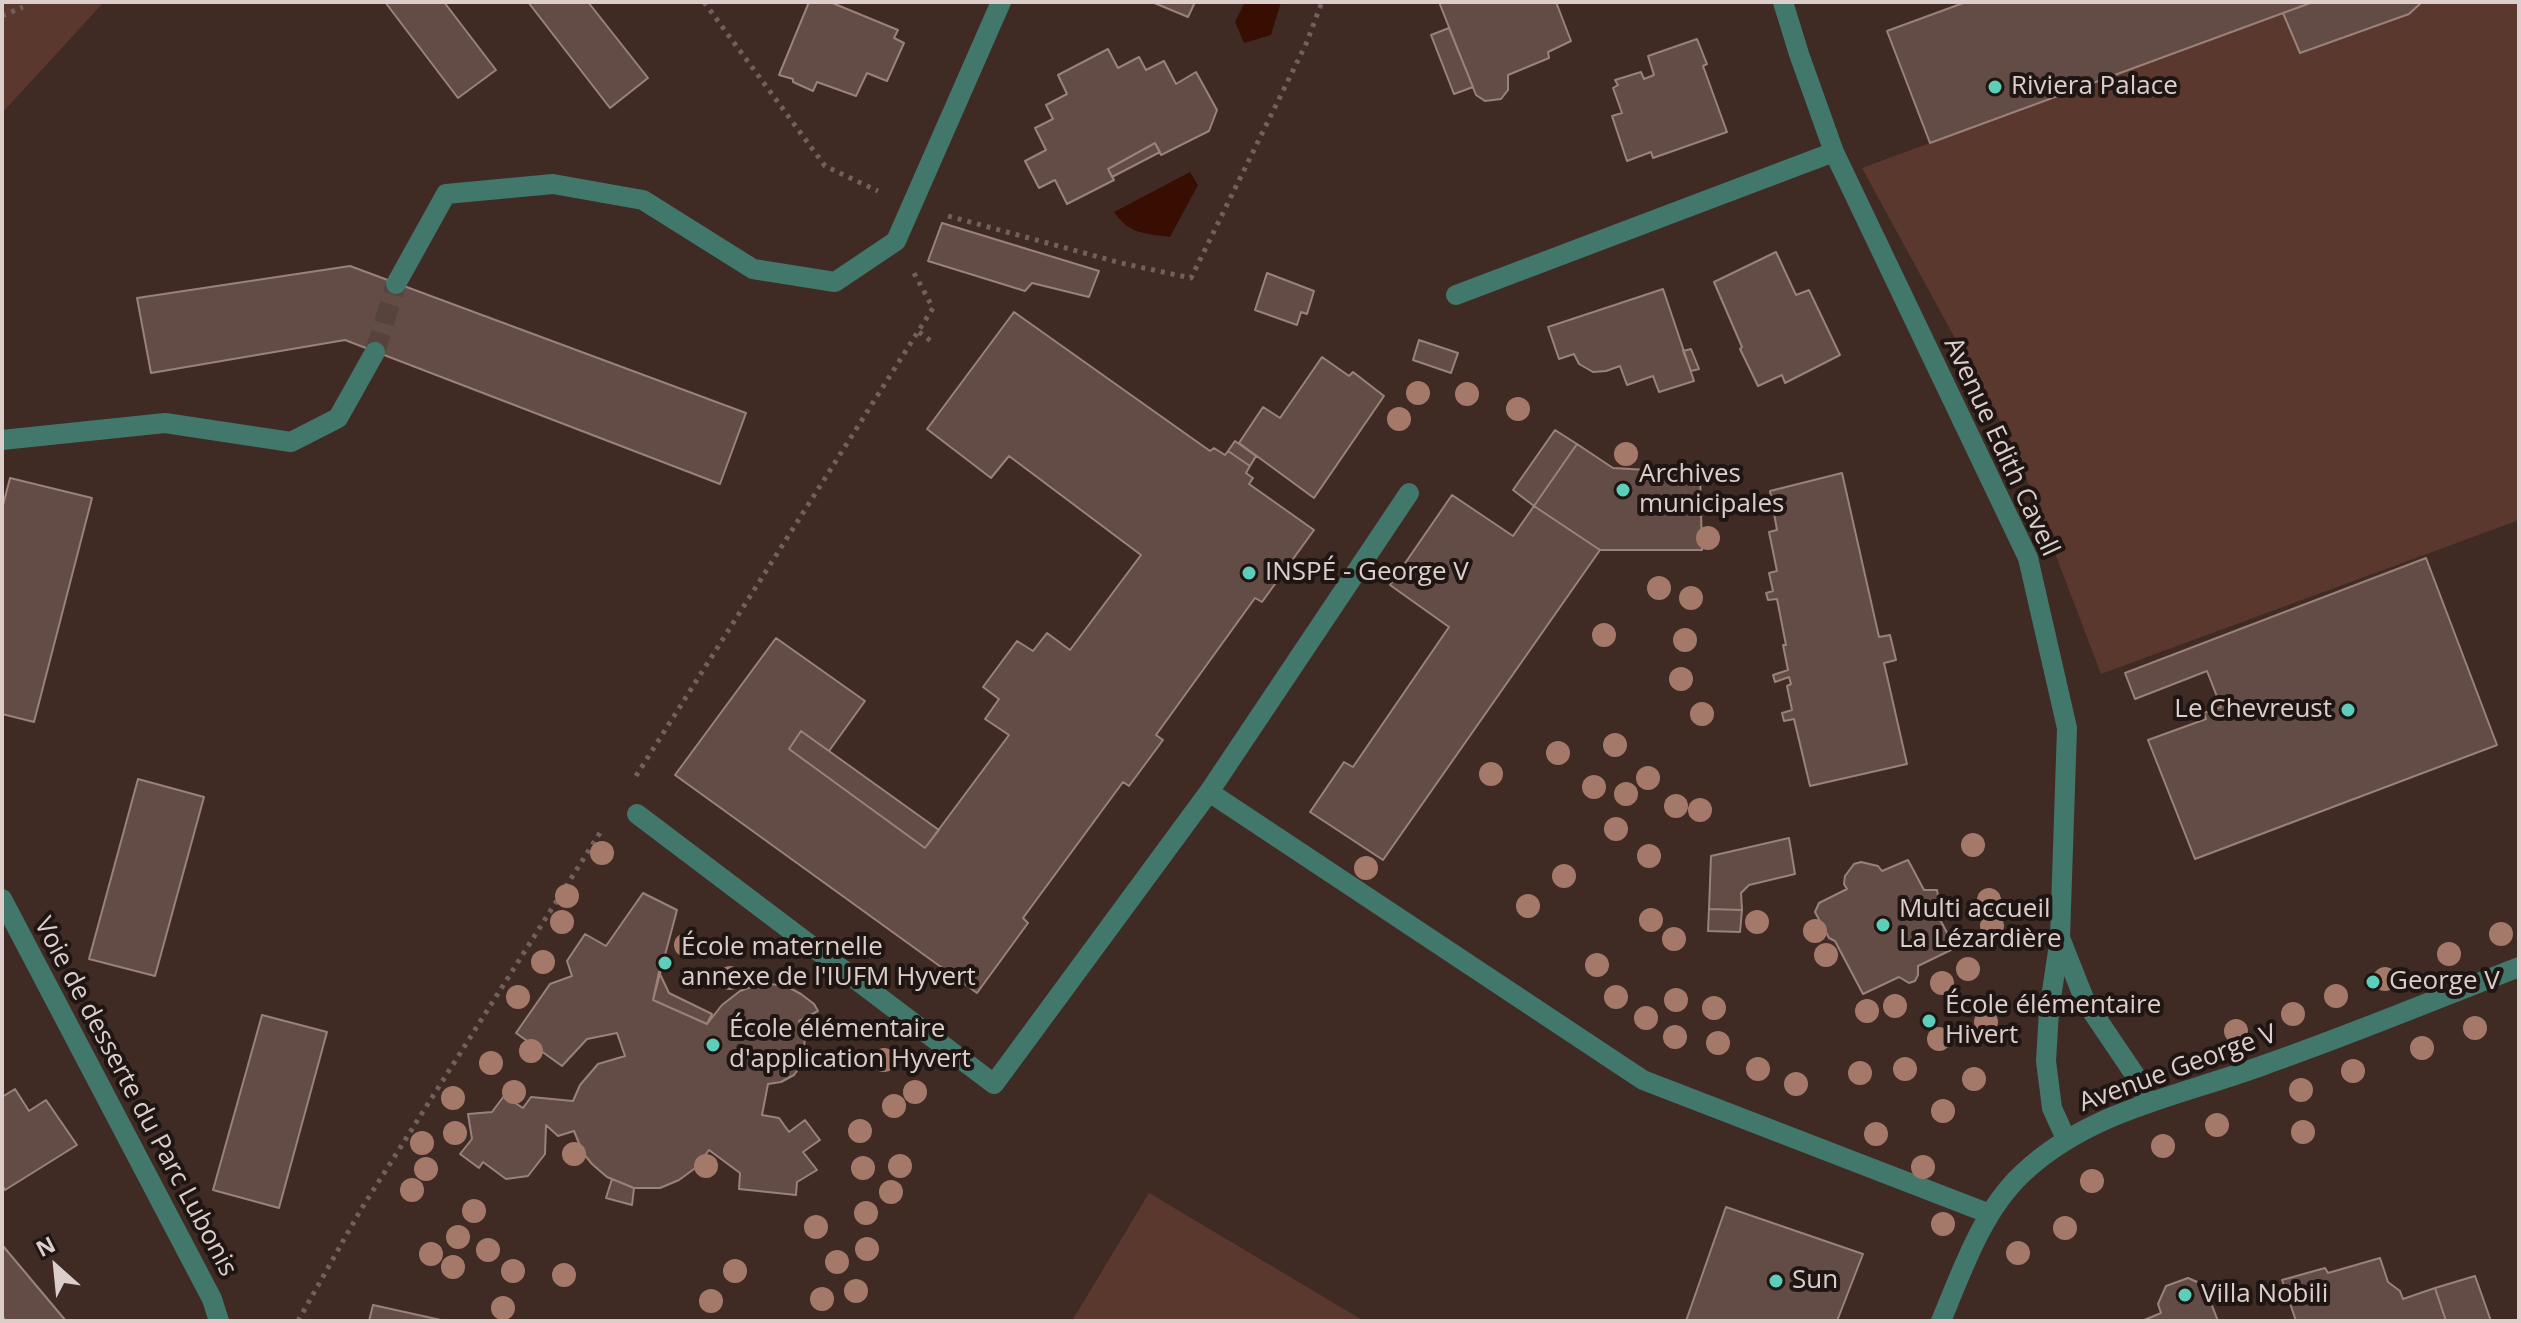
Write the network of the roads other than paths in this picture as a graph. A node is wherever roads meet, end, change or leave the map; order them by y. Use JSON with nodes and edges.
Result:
{"nodes":[{"id":1,"x":1001,"y":2,"type":"edge"},
{"id":2,"x":1783,"y":2,"type":"edge"},
{"id":3,"x":1834,"y":152,"type":"junction"},
{"id":4,"x":396,"y":284,"type":"tunnel mouth"},
{"id":5,"x":1456,"y":295,"type":"dead end"},
{"id":6,"x":375,"y":352,"type":"tunnel mouth"},
{"id":7,"x":2,"y":440,"type":"edge"},
{"id":8,"x":1409,"y":493,"type":"dead end"},
{"id":9,"x":1209,"y":792,"type":"junction"},
{"id":10,"x":637,"y":814,"type":"dead end"},
{"id":11,"x":2,"y":899,"type":"edge"},
{"id":12,"x":2060,"y":938,"type":"junction"},
{"id":13,"x":2519,"y":967,"type":"edge"},
{"id":14,"x":2148,"y":1102,"type":"junction"},
{"id":15,"x":2066,"y":1139,"type":"junction"},
{"id":16,"x":1990,"y":1214,"type":"junction"},
{"id":17,"x":219,"y":1321,"type":"edge"},
{"id":18,"x":1941,"y":1321,"type":"edge"}],
"edges":[{"from":1,"to":4,"type":"street"},
{"from":2,"to":3,"type":"street","name":"Avenue Edith Cavell"},
{"from":3,"to":5,"type":"street"},
{"from":3,"to":12,"type":"street","name":"Avenue Edith Cavell"},
{"from":6,"to":7,"type":"street"},
{"from":8,"to":9,"type":"street"},
{"from":9,"to":10,"type":"street"},
{"from":9,"to":16,"type":"street"},
{"from":11,"to":17,"type":"street","name":"Voie de desserte du Parc Lubonis"},
{"from":12,"to":14,"type":"street","name":"Avenue Edith Cavell"},
{"from":12,"to":15,"type":"street","name":"Avenue Edith Cavell"},
{"from":13,"to":14,"type":"street","name":"Avenue George V"},
{"from":14,"to":15,"type":"street","name":"Avenue George V"},
{"from":15,"to":16,"type":"street","name":"Avenue George V"},
{"from":16,"to":18,"type":"street","name":"Avenue George V"}]}
